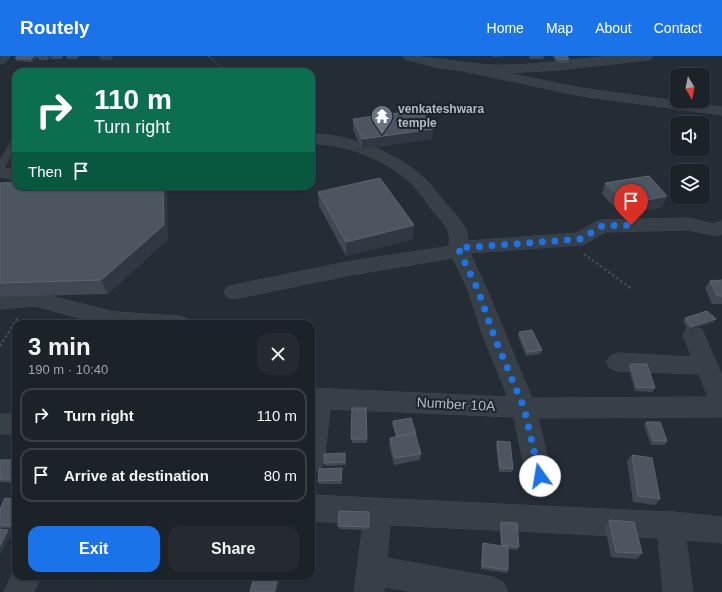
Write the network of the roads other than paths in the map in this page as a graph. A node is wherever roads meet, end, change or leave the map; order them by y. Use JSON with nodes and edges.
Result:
{"nodes":[{"id":1,"x":5,"y":56,"type":"edge"},
{"id":2,"x":409,"y":56,"type":"edge"},
{"id":3,"x":648,"y":56,"type":"edge"},
{"id":4,"x":633,"y":57,"type":"edge"},
{"id":5,"x":598,"y":59,"type":"edge"},
{"id":6,"x":0,"y":60,"type":"edge"},
{"id":7,"x":437,"y":60,"type":"edge"},
{"id":8,"x":582,"y":60,"type":"edge"},
{"id":9,"x":550,"y":61,"type":"edge"},
{"id":10,"x":511,"y":62,"type":"edge"},
{"id":11,"x":472,"y":64,"type":"edge"},
{"id":12,"x":722,"y":111,"type":"edge"},
{"id":13,"x":315,"y":138,"type":"edge"},
{"id":14,"x":12,"y":148,"type":"edge"},
{"id":15,"x":0,"y":167,"type":"edge"},
{"id":16,"x":0,"y":172,"type":"edge"},
{"id":17,"x":12,"y":174,"type":"edge"},
{"id":18,"x":720,"y":233,"type":"edge"},
{"id":19,"x":458,"y":248,"type":"junction"},
{"id":20,"x":234,"y":292,"type":"dead end"},
{"id":21,"x":0,"y":302,"type":"edge"},
{"id":22,"x":115,"y":320,"type":"edge"},
{"id":23,"x":694,"y":335,"type":"dead end"},
{"id":24,"x":618,"y":362,"type":"dead end"},
{"id":25,"x":707,"y":366,"type":"junction"},
{"id":26,"x":315,"y":398,"type":"edge"},
{"id":27,"x":722,"y":404,"type":"edge"},
{"id":28,"x":722,"y":407,"type":"edge"},
{"id":29,"x":524,"y":408,"type":"junction"},
{"id":30,"x":0,"y":424,"type":"edge"},
{"id":31,"x":12,"y":424,"type":"edge"},
{"id":32,"x":540,"y":476,"type":"dead end"},
{"id":33,"x":315,"y":508,"type":"edge"},
{"id":34,"x":378,"y":513,"type":"junction"},
{"id":35,"x":670,"y":524,"type":"junction"},
{"id":36,"x":722,"y":531,"type":"edge"},
{"id":37,"x":25,"y":580,"type":"edge"},
{"id":38,"x":370,"y":581,"type":"edge"},
{"id":39,"x":19,"y":592,"type":"edge"},
{"id":40,"x":493,"y":592,"type":"edge"},
{"id":41,"x":678,"y":592,"type":"edge"}],
"edges":[{"from":1,"to":6,"type":"street"},
{"from":2,"to":7,"type":"street"},
{"from":3,"to":4,"type":"street"},
{"from":4,"to":5,"type":"street"},
{"from":5,"to":8,"type":"street"},
{"from":7,"to":11,"type":"street"},
{"from":8,"to":9,"type":"street"},
{"from":9,"to":10,"type":"street"},
{"from":10,"to":11,"type":"street"},
{"from":11,"to":12,"type":"street"},
{"from":13,"to":19,"type":"street"},
{"from":14,"to":15,"type":"lane"},
{"from":16,"to":17,"type":"street"},
{"from":18,"to":19,"type":"street"},
{"from":19,"to":20,"type":"street"},
{"from":19,"to":29,"type":"street"},
{"from":21,"to":22,"type":"street"},
{"from":23,"to":25,"type":"street"},
{"from":24,"to":25,"type":"street"},
{"from":25,"to":27,"type":"street"},
{"from":26,"to":29,"type":"street","name":"Number 10A"},
{"from":28,"to":29,"type":"street","name":"Number 10A"},
{"from":29,"to":32,"type":"street"},
{"from":30,"to":31,"type":"street"},
{"from":33,"to":34,"type":"street"},
{"from":34,"to":35,"type":"street"},
{"from":34,"to":38,"type":"street"},
{"from":35,"to":36,"type":"street"},
{"from":35,"to":41,"type":"street"},
{"from":37,"to":39,"type":"street"},
{"from":38,"to":40,"type":"street"}]}
